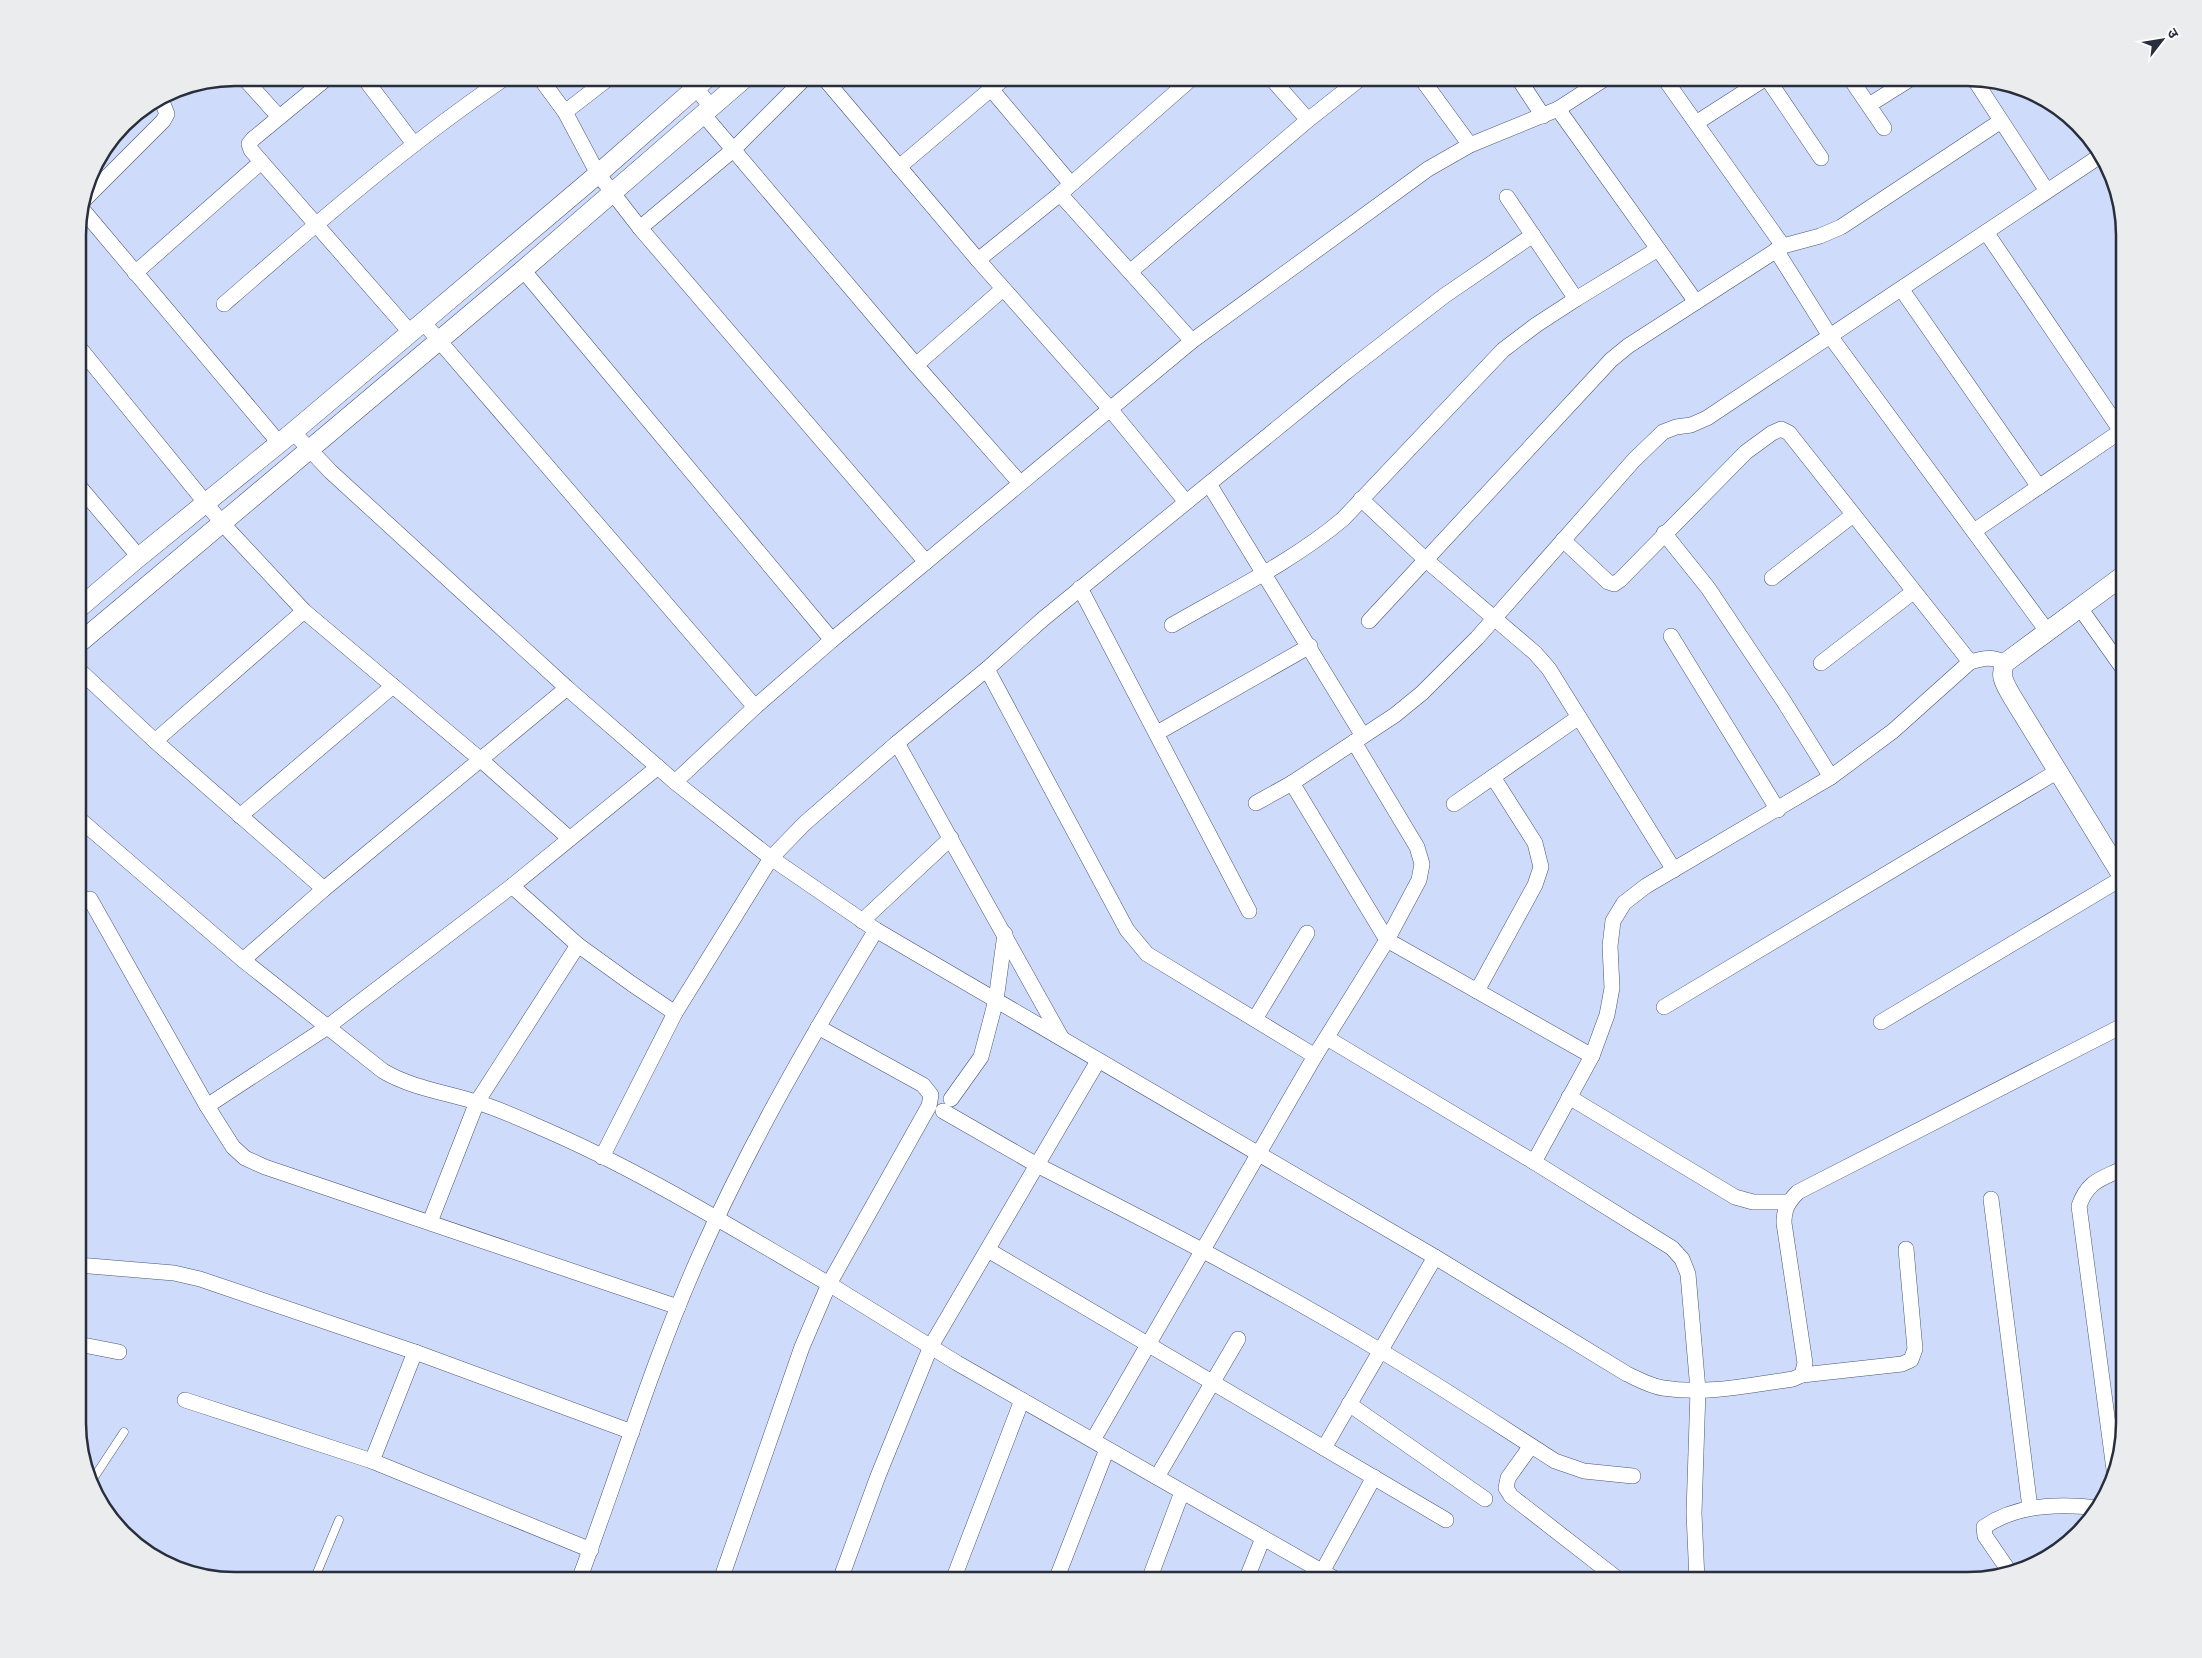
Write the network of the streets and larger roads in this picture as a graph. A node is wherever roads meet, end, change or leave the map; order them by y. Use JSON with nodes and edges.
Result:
{"nodes":[{"id":1,"x":251,"y":86,"type":"edge"},
{"id":2,"x":317,"y":86,"type":"edge"},
{"id":3,"x":370,"y":86,"type":"edge"},
{"id":4,"x":493,"y":86,"type":"edge"},
{"id":5,"x":546,"y":86,"type":"edge"},
{"id":6,"x":599,"y":86,"type":"edge"},
{"id":7,"x":692,"y":86,"type":"edge"},
{"id":8,"x":699,"y":86,"type":"edge"},
{"id":9,"x":736,"y":86,"type":"edge"},
{"id":10,"x":795,"y":86,"type":"edge"},
{"id":11,"x":831,"y":86,"type":"edge"},
{"id":12,"x":995,"y":86,"type":"edge"},
{"id":13,"x":1183,"y":86,"type":"edge"},
{"id":14,"x":1279,"y":86,"type":"edge"},
{"id":15,"x":1351,"y":86,"type":"edge"},
{"id":16,"x":1427,"y":86,"type":"edge"},
{"id":17,"x":1523,"y":86,"type":"edge"},
{"id":18,"x":1590,"y":86,"type":"edge"},
{"id":19,"x":1670,"y":86,"type":"edge"},
{"id":20,"x":1754,"y":86,"type":"edge"},
{"id":21,"x":1772,"y":86,"type":"edge"},
{"id":22,"x":1856,"y":86,"type":"edge"},
{"id":23,"x":1899,"y":86,"type":"edge"},
{"id":24,"x":1980,"y":87,"type":"edge"},
{"id":25,"x":991,"y":89,"type":"junction"},
{"id":26,"x":163,"y":105,"type":"edge"},
{"id":27,"x":1869,"y":105,"type":"junction"},
{"id":28,"x":1558,"y":109,"type":"junction"},
{"id":29,"x":707,"y":110,"type":"junction"},
{"id":30,"x":565,"y":112,"type":"junction"},
{"id":31,"x":1543,"y":116,"type":"junction"},
{"id":32,"x":279,"y":117,"type":"junction"},
{"id":33,"x":1308,"y":120,"type":"junction"},
{"id":34,"x":2001,"y":121,"type":"junction"},
{"id":35,"x":1696,"y":123,"type":"junction"},
{"id":36,"x":1884,"y":128,"type":"dead end"},
{"id":37,"x":414,"y":144,"type":"junction"},
{"id":38,"x":1470,"y":145,"type":"junction"},
{"id":39,"x":733,"y":150,"type":"junction"},
{"id":40,"x":1821,"y":158,"type":"dead end"},
{"id":41,"x":2095,"y":159,"type":"edge"},
{"id":42,"x":261,"y":162,"type":"junction"},
{"id":43,"x":899,"y":167,"type":"junction"},
{"id":44,"x":598,"y":174,"type":"junction"},
{"id":45,"x":1066,"y":189,"type":"junction"},
{"id":46,"x":93,"y":191,"type":"edge"},
{"id":47,"x":2047,"y":191,"type":"junction"},
{"id":48,"x":612,"y":193,"type":"junction"},
{"id":49,"x":1507,"y":197,"type":"dead end"},
{"id":50,"x":88,"y":216,"type":"edge"},
{"id":51,"x":316,"y":225,"type":"junction"},
{"id":52,"x":640,"y":228,"type":"junction"},
{"id":53,"x":1986,"y":232,"type":"junction"},
{"id":54,"x":1533,"y":235,"type":"junction"},
{"id":55,"x":1779,"y":248,"type":"junction"},
{"id":56,"x":1658,"y":249,"type":"junction"},
{"id":57,"x":978,"y":260,"type":"junction"},
{"id":58,"x":523,"y":270,"type":"junction"},
{"id":59,"x":1131,"y":271,"type":"junction"},
{"id":60,"x":135,"y":273,"type":"junction"},
{"id":61,"x":1003,"y":289,"type":"junction"},
{"id":62,"x":1902,"y":290,"type":"junction"},
{"id":63,"x":1576,"y":299,"type":"junction"},
{"id":64,"x":1696,"y":302,"type":"junction"},
{"id":65,"x":224,"y":304,"type":"dead end"},
{"id":66,"x":416,"y":327,"type":"junction"},
{"id":67,"x":1830,"y":336,"type":"junction"},
{"id":68,"x":438,"y":341,"type":"junction"},
{"id":69,"x":1192,"y":341,"type":"junction"},
{"id":70,"x":87,"y":357,"type":"edge"},
{"id":71,"x":916,"y":365,"type":"junction"},
{"id":72,"x":1110,"y":409,"type":"junction"},
{"id":73,"x":2116,"y":422,"type":"edge"},
{"id":74,"x":2116,"y":437,"type":"edge"},
{"id":75,"x":287,"y":438,"type":"junction"},
{"id":76,"x":309,"y":449,"type":"junction"},
{"id":77,"x":1020,"y":483,"type":"junction"},
{"id":78,"x":1209,"y":484,"type":"junction"},
{"id":79,"x":2039,"y":487,"type":"junction"},
{"id":80,"x":87,"y":496,"type":"edge"},
{"id":81,"x":1361,"y":499,"type":"junction"},
{"id":82,"x":1186,"y":502,"type":"junction"},
{"id":83,"x":206,"y":504,"type":"junction"},
{"id":84,"x":1853,"y":516,"type":"junction"},
{"id":85,"x":222,"y":523,"type":"junction"},
{"id":86,"x":1974,"y":532,"type":"junction"},
{"id":87,"x":1664,"y":534,"type":"junction"},
{"id":88,"x":1564,"y":540,"type":"junction"},
{"id":89,"x":139,"y":557,"type":"junction"},
{"id":90,"x":1426,"y":560,"type":"junction"},
{"id":91,"x":926,"y":562,"type":"junction"},
{"id":92,"x":1264,"y":572,"type":"junction"},
{"id":93,"x":1772,"y":578,"type":"dead end"},
{"id":94,"x":2116,"y":582,"type":"edge"},
{"id":95,"x":1080,"y":588,"type":"junction"},
{"id":96,"x":1913,"y":592,"type":"junction"},
{"id":97,"x":87,"y":601,"type":"edge"},
{"id":98,"x":2080,"y":608,"type":"junction"},
{"id":99,"x":304,"y":611,"type":"junction"},
{"id":100,"x":1494,"y":619,"type":"junction"},
{"id":101,"x":1369,"y":620,"type":"dead end"},
{"id":102,"x":1172,"y":625,"type":"dead end"},
{"id":103,"x":2047,"y":631,"type":"junction"},
{"id":104,"x":87,"y":636,"type":"edge"},
{"id":105,"x":1671,"y":636,"type":"dead end"},
{"id":106,"x":832,"y":640,"type":"junction"},
{"id":107,"x":1310,"y":646,"type":"junction"},
{"id":108,"x":2116,"y":659,"type":"edge"},
{"id":109,"x":1970,"y":662,"type":"junction"},
{"id":110,"x":1820,"y":663,"type":"dead end"},
{"id":111,"x":2005,"y":663,"type":"junction"},
{"id":112,"x":987,"y":669,"type":"junction"},
{"id":113,"x":87,"y":677,"type":"edge"},
{"id":114,"x":393,"y":686,"type":"junction"},
{"id":115,"x":567,"y":688,"type":"junction"},
{"id":116,"x":754,"y":707,"type":"junction"},
{"id":117,"x":1579,"y":717,"type":"junction"},
{"id":118,"x":1157,"y":733,"type":"junction"},
{"id":119,"x":1359,"y":739,"type":"junction"},
{"id":120,"x":155,"y":741,"type":"junction"},
{"id":121,"x":897,"y":743,"type":"junction"},
{"id":122,"x":481,"y":760,"type":"junction"},
{"id":123,"x":658,"y":768,"type":"junction"},
{"id":124,"x":2058,"y":770,"type":"junction"},
{"id":125,"x":1493,"y":777,"type":"junction"},
{"id":126,"x":1831,"y":777,"type":"junction"},
{"id":127,"x":676,"y":782,"type":"junction"},
{"id":128,"x":1292,"y":783,"type":"junction"},
{"id":129,"x":1256,"y":804,"type":"dead end"},
{"id":130,"x":1454,"y":804,"type":"dead end"},
{"id":131,"x":1778,"y":810,"type":"junction"},
{"id":132,"x":240,"y":816,"type":"junction"},
{"id":133,"x":87,"y":826,"type":"edge"},
{"id":134,"x":569,"y":838,"type":"junction"},
{"id":135,"x":951,"y":838,"type":"junction"},
{"id":136,"x":771,"y":858,"type":"junction"},
{"id":137,"x":2116,"y":865,"type":"edge"},
{"id":138,"x":1674,"y":870,"type":"junction"},
{"id":139,"x":2116,"y":883,"type":"edge"},
{"id":140,"x":512,"y":886,"type":"junction"},
{"id":141,"x":324,"y":890,"type":"junction"},
{"id":142,"x":90,"y":899,"type":"dead end"},
{"id":143,"x":1249,"y":911,"type":"dead end"},
{"id":144,"x":862,"y":921,"type":"junction"},
{"id":145,"x":876,"y":930,"type":"junction"},
{"id":146,"x":1308,"y":933,"type":"dead end"},
{"id":147,"x":1005,"y":934,"type":"junction"},
{"id":148,"x":1387,"y":940,"type":"junction"},
{"id":149,"x":578,"y":945,"type":"junction"},
{"id":150,"x":243,"y":960,"type":"junction"},
{"id":151,"x":1477,"y":992,"type":"junction"},
{"id":152,"x":996,"y":1000,"type":"junction"},
{"id":153,"x":1664,"y":1007,"type":"dead end"},
{"id":154,"x":675,"y":1013,"type":"junction"},
{"id":155,"x":1255,"y":1019,"type":"junction"},
{"id":156,"x":1881,"y":1022,"type":"dead end"},
{"id":157,"x":818,"y":1027,"type":"junction"},
{"id":158,"x":326,"y":1028,"type":"junction"},
{"id":159,"x":2116,"y":1029,"type":"edge"},
{"id":160,"x":1326,"y":1038,"type":"junction"},
{"id":161,"x":1062,"y":1039,"type":"junction"},
{"id":162,"x":1315,"y":1056,"type":"junction"},
{"id":163,"x":1592,"y":1056,"type":"junction"},
{"id":164,"x":1098,"y":1062,"type":"junction"},
{"id":165,"x":1569,"y":1097,"type":"junction"},
{"id":166,"x":477,"y":1102,"type":"junction"},
{"id":167,"x":207,"y":1106,"type":"junction"},
{"id":168,"x":1258,"y":1155,"type":"junction"},
{"id":169,"x":602,"y":1157,"type":"junction"},
{"id":170,"x":1534,"y":1162,"type":"junction"},
{"id":171,"x":1037,"y":1165,"type":"junction"},
{"id":172,"x":2116,"y":1172,"type":"edge"},
{"id":173,"x":1991,"y":1198,"type":"dead end"},
{"id":174,"x":1789,"y":1202,"type":"junction"},
{"id":175,"x":716,"y":1219,"type":"junction"},
{"id":176,"x":430,"y":1222,"type":"junction"},
{"id":177,"x":1202,"y":1249,"type":"junction"},
{"id":178,"x":1906,"y":1249,"type":"dead end"},
{"id":179,"x":988,"y":1250,"type":"junction"},
{"id":180,"x":1435,"y":1257,"type":"junction"},
{"id":181,"x":87,"y":1266,"type":"edge"},
{"id":182,"x":829,"y":1284,"type":"junction"},
{"id":183,"x":678,"y":1307,"type":"junction"},
{"id":184,"x":1238,"y":1339,"type":"dead end"},
{"id":185,"x":1148,"y":1345,"type":"junction"},
{"id":186,"x":87,"y":1346,"type":"edge"},
{"id":187,"x":931,"y":1346,"type":"junction"},
{"id":188,"x":1380,"y":1350,"type":"junction"},
{"id":189,"x":119,"y":1352,"type":"dead end"},
{"id":190,"x":415,"y":1352,"type":"junction"},
{"id":191,"x":1802,"y":1375,"type":"junction"},
{"id":192,"x":1212,"y":1382,"type":"junction"},
{"id":193,"x":1698,"y":1390,"type":"junction"},
{"id":194,"x":185,"y":1400,"type":"dead end"},
{"id":195,"x":1022,"y":1400,"type":"junction"},
{"id":196,"x":1349,"y":1404,"type":"junction"},
{"id":197,"x":632,"y":1432,"type":"junction"},
{"id":198,"x":1093,"y":1440,"type":"junction"},
{"id":199,"x":1531,"y":1446,"type":"junction"},
{"id":200,"x":1324,"y":1448,"type":"junction"},
{"id":201,"x":1107,"y":1449,"type":"junction"},
{"id":202,"x":2112,"y":1455,"type":"edge"},
{"id":203,"x":372,"y":1461,"type":"junction"},
{"id":204,"x":1633,"y":1476,"type":"dead end"},
{"id":205,"x":1157,"y":1477,"type":"junction"},
{"id":206,"x":1374,"y":1477,"type":"junction"},
{"id":207,"x":1182,"y":1492,"type":"junction"},
{"id":208,"x":1485,"y":1500,"type":"dead end"},
{"id":209,"x":2030,"y":1508,"type":"junction"},
{"id":210,"x":2089,"y":1508,"type":"edge"},
{"id":211,"x":1446,"y":1520,"type":"dead end"},
{"id":212,"x":1263,"y":1538,"type":"junction"},
{"id":213,"x":591,"y":1550,"type":"junction"},
{"id":214,"x":2006,"y":1566,"type":"edge"},
{"id":215,"x":582,"y":1572,"type":"edge"},
{"id":216,"x":724,"y":1572,"type":"edge"},
{"id":217,"x":843,"y":1572,"type":"edge"},
{"id":218,"x":956,"y":1572,"type":"edge"},
{"id":219,"x":1059,"y":1572,"type":"edge"},
{"id":220,"x":1152,"y":1572,"type":"edge"},
{"id":221,"x":1249,"y":1572,"type":"edge"},
{"id":222,"x":1322,"y":1572,"type":"joint"},
{"id":223,"x":1608,"y":1572,"type":"edge"},
{"id":224,"x":1697,"y":1572,"type":"edge"}],
"edges":[{"from":1,"to":32,"type":"street"},
{"from":2,"to":32,"type":"street"},
{"from":3,"to":37,"type":"street"},
{"from":4,"to":37,"type":"street"},
{"from":5,"to":30,"type":"street"},
{"from":6,"to":30,"type":"street"},
{"from":7,"to":44,"type":"street"},
{"from":8,"to":29,"type":"street"},
{"from":9,"to":29,"type":"street"},
{"from":10,"to":39,"type":"street"},
{"from":11,"to":43,"type":"street"},
{"from":12,"to":25,"type":"street"},
{"from":13,"to":45,"type":"street"},
{"from":14,"to":33,"type":"street"},
{"from":15,"to":33,"type":"street"},
{"from":16,"to":38,"type":"street"},
{"from":17,"to":31,"type":"street"},
{"from":18,"to":28,"type":"street"},
{"from":19,"to":35,"type":"street"},
{"from":20,"to":35,"type":"street"},
{"from":21,"to":40,"type":"street"},
{"from":22,"to":27,"type":"street"},
{"from":23,"to":27,"type":"street"},
{"from":24,"to":34,"type":"street"},
{"from":25,"to":43,"type":"street"},
{"from":25,"to":45,"type":"street"},
{"from":26,"to":46,"type":"street"},
{"from":27,"to":36,"type":"street"},
{"from":28,"to":31,"type":"street"},
{"from":28,"to":56,"type":"street"},
{"from":29,"to":39,"type":"street"},
{"from":29,"to":48,"type":"street"},
{"from":30,"to":44,"type":"street"},
{"from":31,"to":38,"type":"street"},
{"from":32,"to":42,"type":"street"},
{"from":33,"to":59,"type":"street"},
{"from":34,"to":47,"type":"street"},
{"from":34,"to":55,"type":"street"},
{"from":35,"to":55,"type":"street"},
{"from":37,"to":51,"type":"street"},
{"from":38,"to":69,"type":"street"},
{"from":39,"to":52,"type":"street"},
{"from":39,"to":71,"type":"street"},
{"from":41,"to":47,"type":"street"},
{"from":42,"to":51,"type":"street"},
{"from":42,"to":60,"type":"street"},
{"from":43,"to":57,"type":"street"},
{"from":44,"to":48,"type":"street"},
{"from":44,"to":66,"type":"street"},
{"from":45,"to":57,"type":"street"},
{"from":45,"to":59,"type":"street"},
{"from":47,"to":53,"type":"street"},
{"from":48,"to":52,"type":"street"},
{"from":48,"to":58,"type":"street"},
{"from":49,"to":54,"type":"street"},
{"from":50,"to":60,"type":"street"},
{"from":51,"to":65,"type":"street"},
{"from":51,"to":66,"type":"street"},
{"from":52,"to":91,"type":"street"},
{"from":53,"to":62,"type":"street"},
{"from":53,"to":73,"type":"street"},
{"from":54,"to":63,"type":"street"},
{"from":54,"to":78,"type":"street"},
{"from":55,"to":64,"type":"street"},
{"from":55,"to":67,"type":"street"},
{"from":56,"to":63,"type":"street"},
{"from":56,"to":64,"type":"street"},
{"from":57,"to":61,"type":"street"},
{"from":58,"to":68,"type":"street"},
{"from":58,"to":106,"type":"street"},
{"from":59,"to":69,"type":"street"},
{"from":60,"to":75,"type":"street"},
{"from":61,"to":71,"type":"street"},
{"from":61,"to":72,"type":"street"},
{"from":62,"to":67,"type":"street"},
{"from":62,"to":79,"type":"street"},
{"from":63,"to":81,"type":"street"},
{"from":64,"to":90,"type":"street"},
{"from":66,"to":68,"type":"street"},
{"from":66,"to":75,"type":"street"},
{"from":67,"to":86,"type":"street"},
{"from":67,"to":88,"type":"street"},
{"from":68,"to":76,"type":"street"},
{"from":68,"to":116,"type":"street"},
{"from":69,"to":72,"type":"street"},
{"from":70,"to":83,"type":"street"},
{"from":71,"to":77,"type":"street"},
{"from":72,"to":77,"type":"street"},
{"from":72,"to":82,"type":"street"},
{"from":74,"to":79,"type":"street"},
{"from":75,"to":76,"type":"street"},
{"from":75,"to":83,"type":"street"},
{"from":76,"to":85,"type":"street"},
{"from":76,"to":115,"type":"street"},
{"from":77,"to":91,"type":"street"},
{"from":78,"to":82,"type":"street"},
{"from":78,"to":92,"type":"street"},
{"from":79,"to":86,"type":"street"},
{"from":80,"to":89,"type":"street"},
{"from":81,"to":90,"type":"street"},
{"from":81,"to":92,"type":"street"},
{"from":82,"to":95,"type":"street"},
{"from":83,"to":85,"type":"street"},
{"from":83,"to":89,"type":"street"},
{"from":84,"to":87,"type":"street"},
{"from":84,"to":93,"type":"street"},
{"from":84,"to":96,"type":"street"},
{"from":85,"to":99,"type":"street"},
{"from":85,"to":104,"type":"street"},
{"from":86,"to":103,"type":"street"},
{"from":87,"to":88,"type":"street"},
{"from":87,"to":126,"type":"street"},
{"from":88,"to":100,"type":"street"},
{"from":89,"to":97,"type":"street"},
{"from":90,"to":100,"type":"street"},
{"from":90,"to":101,"type":"street"},
{"from":91,"to":106,"type":"street"},
{"from":92,"to":102,"type":"street"},
{"from":92,"to":107,"type":"street"},
{"from":94,"to":98,"type":"street"},
{"from":95,"to":112,"type":"street"},
{"from":95,"to":118,"type":"street"},
{"from":96,"to":109,"type":"street"},
{"from":96,"to":110,"type":"street"},
{"from":98,"to":103,"type":"street"},
{"from":98,"to":108,"type":"street"},
{"from":99,"to":114,"type":"street"},
{"from":99,"to":120,"type":"street"},
{"from":100,"to":117,"type":"street"},
{"from":100,"to":119,"type":"street"},
{"from":103,"to":111,"type":"street"},
{"from":105,"to":131,"type":"street"},
{"from":106,"to":116,"type":"street"},
{"from":107,"to":118,"type":"street"},
{"from":107,"to":119,"type":"street"},
{"from":109,"to":111,"type":"street"},
{"from":109,"to":126,"type":"street"},
{"from":111,"to":124,"type":"street"},
{"from":112,"to":121,"type":"street"},
{"from":112,"to":155,"type":"street"},
{"from":113,"to":120,"type":"street"},
{"from":114,"to":122,"type":"street"},
{"from":114,"to":132,"type":"street"},
{"from":115,"to":122,"type":"street"},
{"from":115,"to":123,"type":"street"},
{"from":116,"to":127,"type":"street"},
{"from":117,"to":125,"type":"street"},
{"from":117,"to":138,"type":"street"},
{"from":118,"to":143,"type":"street"},
{"from":119,"to":128,"type":"street"},
{"from":119,"to":148,"type":"street"},
{"from":120,"to":132,"type":"street"},
{"from":121,"to":135,"type":"street"},
{"from":121,"to":136,"type":"street"},
{"from":122,"to":134,"type":"street"},
{"from":122,"to":141,"type":"street"},
{"from":123,"to":127,"type":"street"},
{"from":123,"to":134,"type":"street"},
{"from":124,"to":137,"type":"street"},
{"from":124,"to":153,"type":"street"},
{"from":125,"to":130,"type":"street"},
{"from":125,"to":151,"type":"street"},
{"from":126,"to":131,"type":"street"},
{"from":127,"to":136,"type":"street"},
{"from":128,"to":129,"type":"street"},
{"from":128,"to":148,"type":"street"},
{"from":131,"to":138,"type":"street"},
{"from":132,"to":141,"type":"street"},
{"from":133,"to":150,"type":"street"},
{"from":134,"to":140,"type":"street"},
{"from":135,"to":144,"type":"street"},
{"from":135,"to":147,"type":"street"},
{"from":136,"to":144,"type":"street"},
{"from":136,"to":154,"type":"street"},
{"from":138,"to":163,"type":"street"},
{"from":139,"to":156,"type":"street"},
{"from":140,"to":149,"type":"street"},
{"from":140,"to":158,"type":"street"},
{"from":141,"to":150,"type":"street"},
{"from":142,"to":167,"type":"street"},
{"from":144,"to":145,"type":"street"},
{"from":145,"to":152,"type":"street"},
{"from":145,"to":157,"type":"street"},
{"from":146,"to":155,"type":"street"},
{"from":147,"to":152,"type":"street"},
{"from":147,"to":161,"type":"street"},
{"from":148,"to":151,"type":"street"},
{"from":148,"to":160,"type":"street"},
{"from":149,"to":154,"type":"street"},
{"from":149,"to":166,"type":"street"},
{"from":150,"to":158,"type":"street"},
{"from":151,"to":163,"type":"street"},
{"from":152,"to":161,"type":"street"},
{"from":152,"to":171,"type":"street"},
{"from":154,"to":169,"type":"street"},
{"from":155,"to":162,"type":"street"},
{"from":157,"to":175,"type":"street"},
{"from":157,"to":182,"type":"street"},
{"from":158,"to":166,"type":"street"},
{"from":158,"to":167,"type":"street"},
{"from":159,"to":174,"type":"street"},
{"from":160,"to":162,"type":"street"},
{"from":160,"to":170,"type":"street"},
{"from":161,"to":164,"type":"street"},
{"from":162,"to":168,"type":"street"},
{"from":163,"to":165,"type":"street"},
{"from":164,"to":168,"type":"street"},
{"from":164,"to":171,"type":"street"},
{"from":165,"to":170,"type":"street"},
{"from":165,"to":174,"type":"street"},
{"from":166,"to":169,"type":"street"},
{"from":166,"to":176,"type":"street"},
{"from":167,"to":176,"type":"street"},
{"from":168,"to":177,"type":"street"},
{"from":168,"to":180,"type":"street"},
{"from":169,"to":175,"type":"street"},
{"from":170,"to":193,"type":"street"},
{"from":171,"to":177,"type":"street"},
{"from":171,"to":179,"type":"street"},
{"from":172,"to":202,"type":"street"},
{"from":173,"to":209,"type":"street"},
{"from":174,"to":191,"type":"street"},
{"from":175,"to":182,"type":"street"},
{"from":175,"to":183,"type":"street"},
{"from":176,"to":183,"type":"street"},
{"from":177,"to":185,"type":"street"},
{"from":177,"to":188,"type":"street"},
{"from":178,"to":191,"type":"street"},
{"from":179,"to":185,"type":"street"},
{"from":179,"to":187,"type":"street"},
{"from":180,"to":188,"type":"street"},
{"from":180,"to":193,"type":"street"},
{"from":181,"to":190,"type":"street"},
{"from":182,"to":187,"type":"street"},
{"from":182,"to":216,"type":"street"},
{"from":183,"to":197,"type":"street"},
{"from":184,"to":192,"type":"street"},
{"from":185,"to":192,"type":"street"},
{"from":185,"to":198,"type":"street"},
{"from":186,"to":189,"type":"street"},
{"from":187,"to":195,"type":"street"},
{"from":187,"to":217,"type":"street"},
{"from":188,"to":196,"type":"street"},
{"from":188,"to":199,"type":"street"},
{"from":190,"to":197,"type":"street"},
{"from":190,"to":203,"type":"street"},
{"from":191,"to":193,"type":"street"},
{"from":192,"to":200,"type":"street"},
{"from":192,"to":205,"type":"street"},
{"from":193,"to":224,"type":"street"},
{"from":194,"to":203,"type":"street"},
{"from":195,"to":198,"type":"street"},
{"from":195,"to":218,"type":"street"},
{"from":196,"to":200,"type":"street"},
{"from":196,"to":208,"type":"street"},
{"from":197,"to":213,"type":"street"},
{"from":198,"to":201,"type":"street"},
{"from":199,"to":204,"type":"street"},
{"from":199,"to":223,"type":"street"},
{"from":200,"to":206,"type":"street"},
{"from":201,"to":205,"type":"street"},
{"from":201,"to":219,"type":"street"},
{"from":203,"to":213,"type":"street"},
{"from":205,"to":207,"type":"street"},
{"from":206,"to":211,"type":"street"},
{"from":206,"to":222,"type":"street"},
{"from":207,"to":212,"type":"street"},
{"from":207,"to":220,"type":"street"},
{"from":209,"to":210,"type":"street"},
{"from":209,"to":214,"type":"street"},
{"from":212,"to":221,"type":"street"},
{"from":212,"to":222,"type":"street"},
{"from":213,"to":215,"type":"street"}]}
